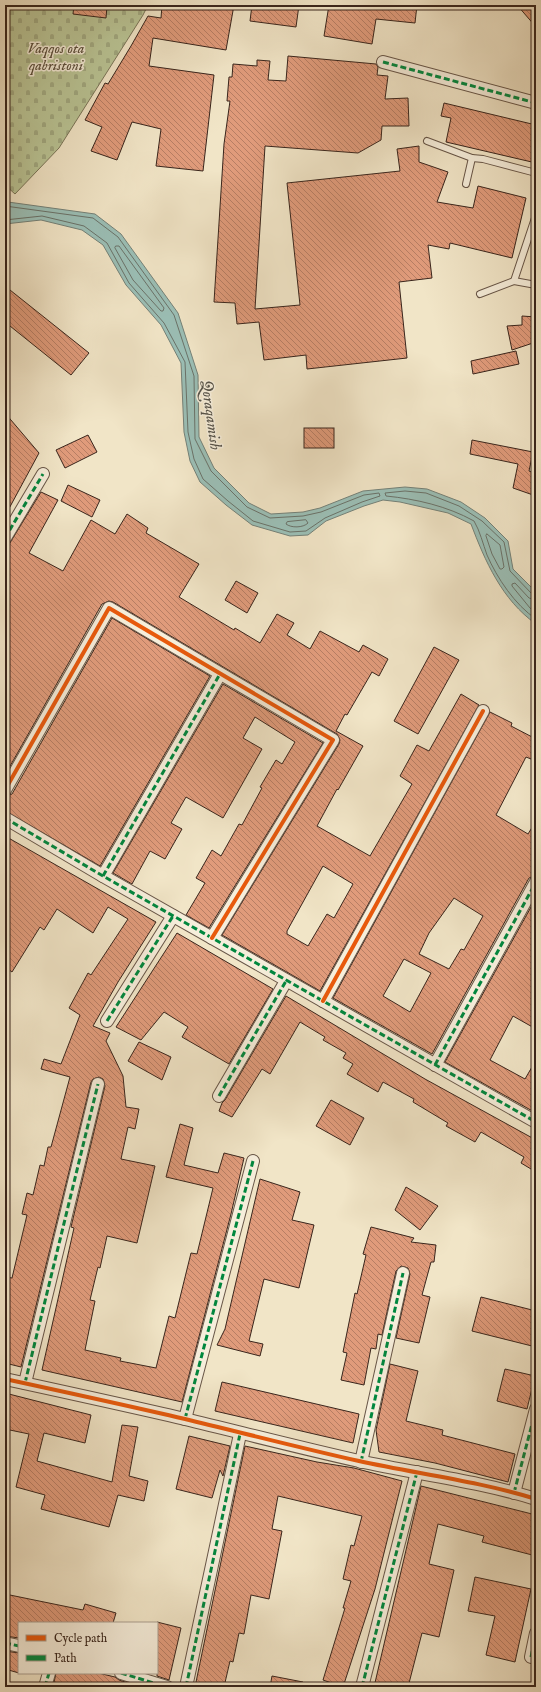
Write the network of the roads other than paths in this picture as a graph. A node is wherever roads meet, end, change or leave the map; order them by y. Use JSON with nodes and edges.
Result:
{"nodes":[{"id":1,"x":383,"y":62,"type":"dead end"},
{"id":2,"x":536,"y":103,"type":"edge"},
{"id":3,"x":428,"y":140,"type":"dead end"},
{"id":4,"x":472,"y":158,"type":"junction"},
{"id":5,"x":536,"y":173,"type":"edge"},
{"id":6,"x":466,"y":184,"type":"dead end"},
{"id":7,"x":536,"y":215,"type":"edge"},
{"id":8,"x":514,"y":282,"type":"junction"},
{"id":9,"x":536,"y":285,"type":"edge"},
{"id":10,"x":480,"y":294,"type":"dead end"},
{"id":11,"x":43,"y":474,"type":"dead end"},
{"id":12,"x":5,"y":538,"type":"edge"},
{"id":13,"x":220,"y":674,"type":"junction"},
{"id":14,"x":483,"y":712,"type":"dead end"},
{"id":15,"x":5,"y":790,"type":"edge"},
{"id":16,"x":5,"y":818,"type":"edge"},
{"id":17,"x":103,"y":876,"type":"junction"},
{"id":18,"x":536,"y":882,"type":"edge"},
{"id":19,"x":173,"y":916,"type":"junction"},
{"id":20,"x":212,"y":938,"type":"junction"},
{"id":21,"x":286,"y":980,"type":"junction"},
{"id":22,"x":323,"y":1001,"type":"junction"},
{"id":23,"x":107,"y":1021,"type":"dead end"},
{"id":24,"x":435,"y":1064,"type":"junction"},
{"id":25,"x":98,"y":1084,"type":"dead end"},
{"id":26,"x":219,"y":1096,"type":"dead end"},
{"id":27,"x":536,"y":1122,"type":"edge"},
{"id":28,"x":253,"y":1161,"type":"dead end"},
{"id":29,"x":403,"y":1273,"type":"dead end"},
{"id":30,"x":5,"y":1379,"type":"edge"},
{"id":31,"x":25,"y":1383,"type":"junction"},
{"id":32,"x":536,"y":1409,"type":"edge"},
{"id":33,"x":185,"y":1419,"type":"junction"},
{"id":34,"x":240,"y":1434,"type":"junction"},
{"id":35,"x":361,"y":1462,"type":"junction"},
{"id":36,"x":417,"y":1472,"type":"junction"},
{"id":37,"x":514,"y":1493,"type":"junction"},
{"id":38,"x":536,"y":1500,"type":"edge"},
{"id":39,"x":536,"y":1633,"type":"edge"},
{"id":40,"x":5,"y":1643,"type":"edge"},
{"id":41,"x":18,"y":1646,"type":"edge"},
{"id":42,"x":531,"y":1657,"type":"dead end"},
{"id":43,"x":49,"y":1674,"type":"edge"},
{"id":44,"x":124,"y":1674,"type":"edge"},
{"id":45,"x":45,"y":1687,"type":"edge"},
{"id":46,"x":167,"y":1687,"type":"edge"},
{"id":47,"x":186,"y":1687,"type":"edge"},
{"id":48,"x":362,"y":1687,"type":"edge"}],
"edges":[{"from":1,"to":2,"type":"street"},
{"from":3,"to":4,"type":"lane"},
{"from":4,"to":5,"type":"lane"},
{"from":4,"to":6,"type":"lane"},
{"from":7,"to":8,"type":"lane"},
{"from":8,"to":9,"type":"lane"},
{"from":8,"to":10,"type":"lane"},
{"from":11,"to":12,"type":"street"},
{"from":13,"to":15,"type":"street"},
{"from":13,"to":17,"type":"street"},
{"from":13,"to":20,"type":"street"},
{"from":14,"to":22,"type":"street"},
{"from":16,"to":17,"type":"street"},
{"from":17,"to":19,"type":"street"},
{"from":18,"to":24,"type":"street"},
{"from":19,"to":20,"type":"street"},
{"from":19,"to":23,"type":"street"},
{"from":20,"to":21,"type":"street"},
{"from":21,"to":22,"type":"street"},
{"from":21,"to":26,"type":"street"},
{"from":22,"to":24,"type":"street"},
{"from":24,"to":27,"type":"street"},
{"from":25,"to":31,"type":"street"},
{"from":28,"to":33,"type":"street"},
{"from":29,"to":35,"type":"street"},
{"from":30,"to":31,"type":"street"},
{"from":31,"to":33,"type":"street"},
{"from":32,"to":37,"type":"street"},
{"from":33,"to":34,"type":"street"},
{"from":34,"to":35,"type":"street"},
{"from":34,"to":47,"type":"street"},
{"from":35,"to":36,"type":"street"},
{"from":36,"to":37,"type":"street"},
{"from":36,"to":48,"type":"street"},
{"from":37,"to":38,"type":"street"},
{"from":39,"to":42,"type":"street"},
{"from":40,"to":41,"type":"street"},
{"from":43,"to":45,"type":"street"},
{"from":44,"to":46,"type":"street"}]}
